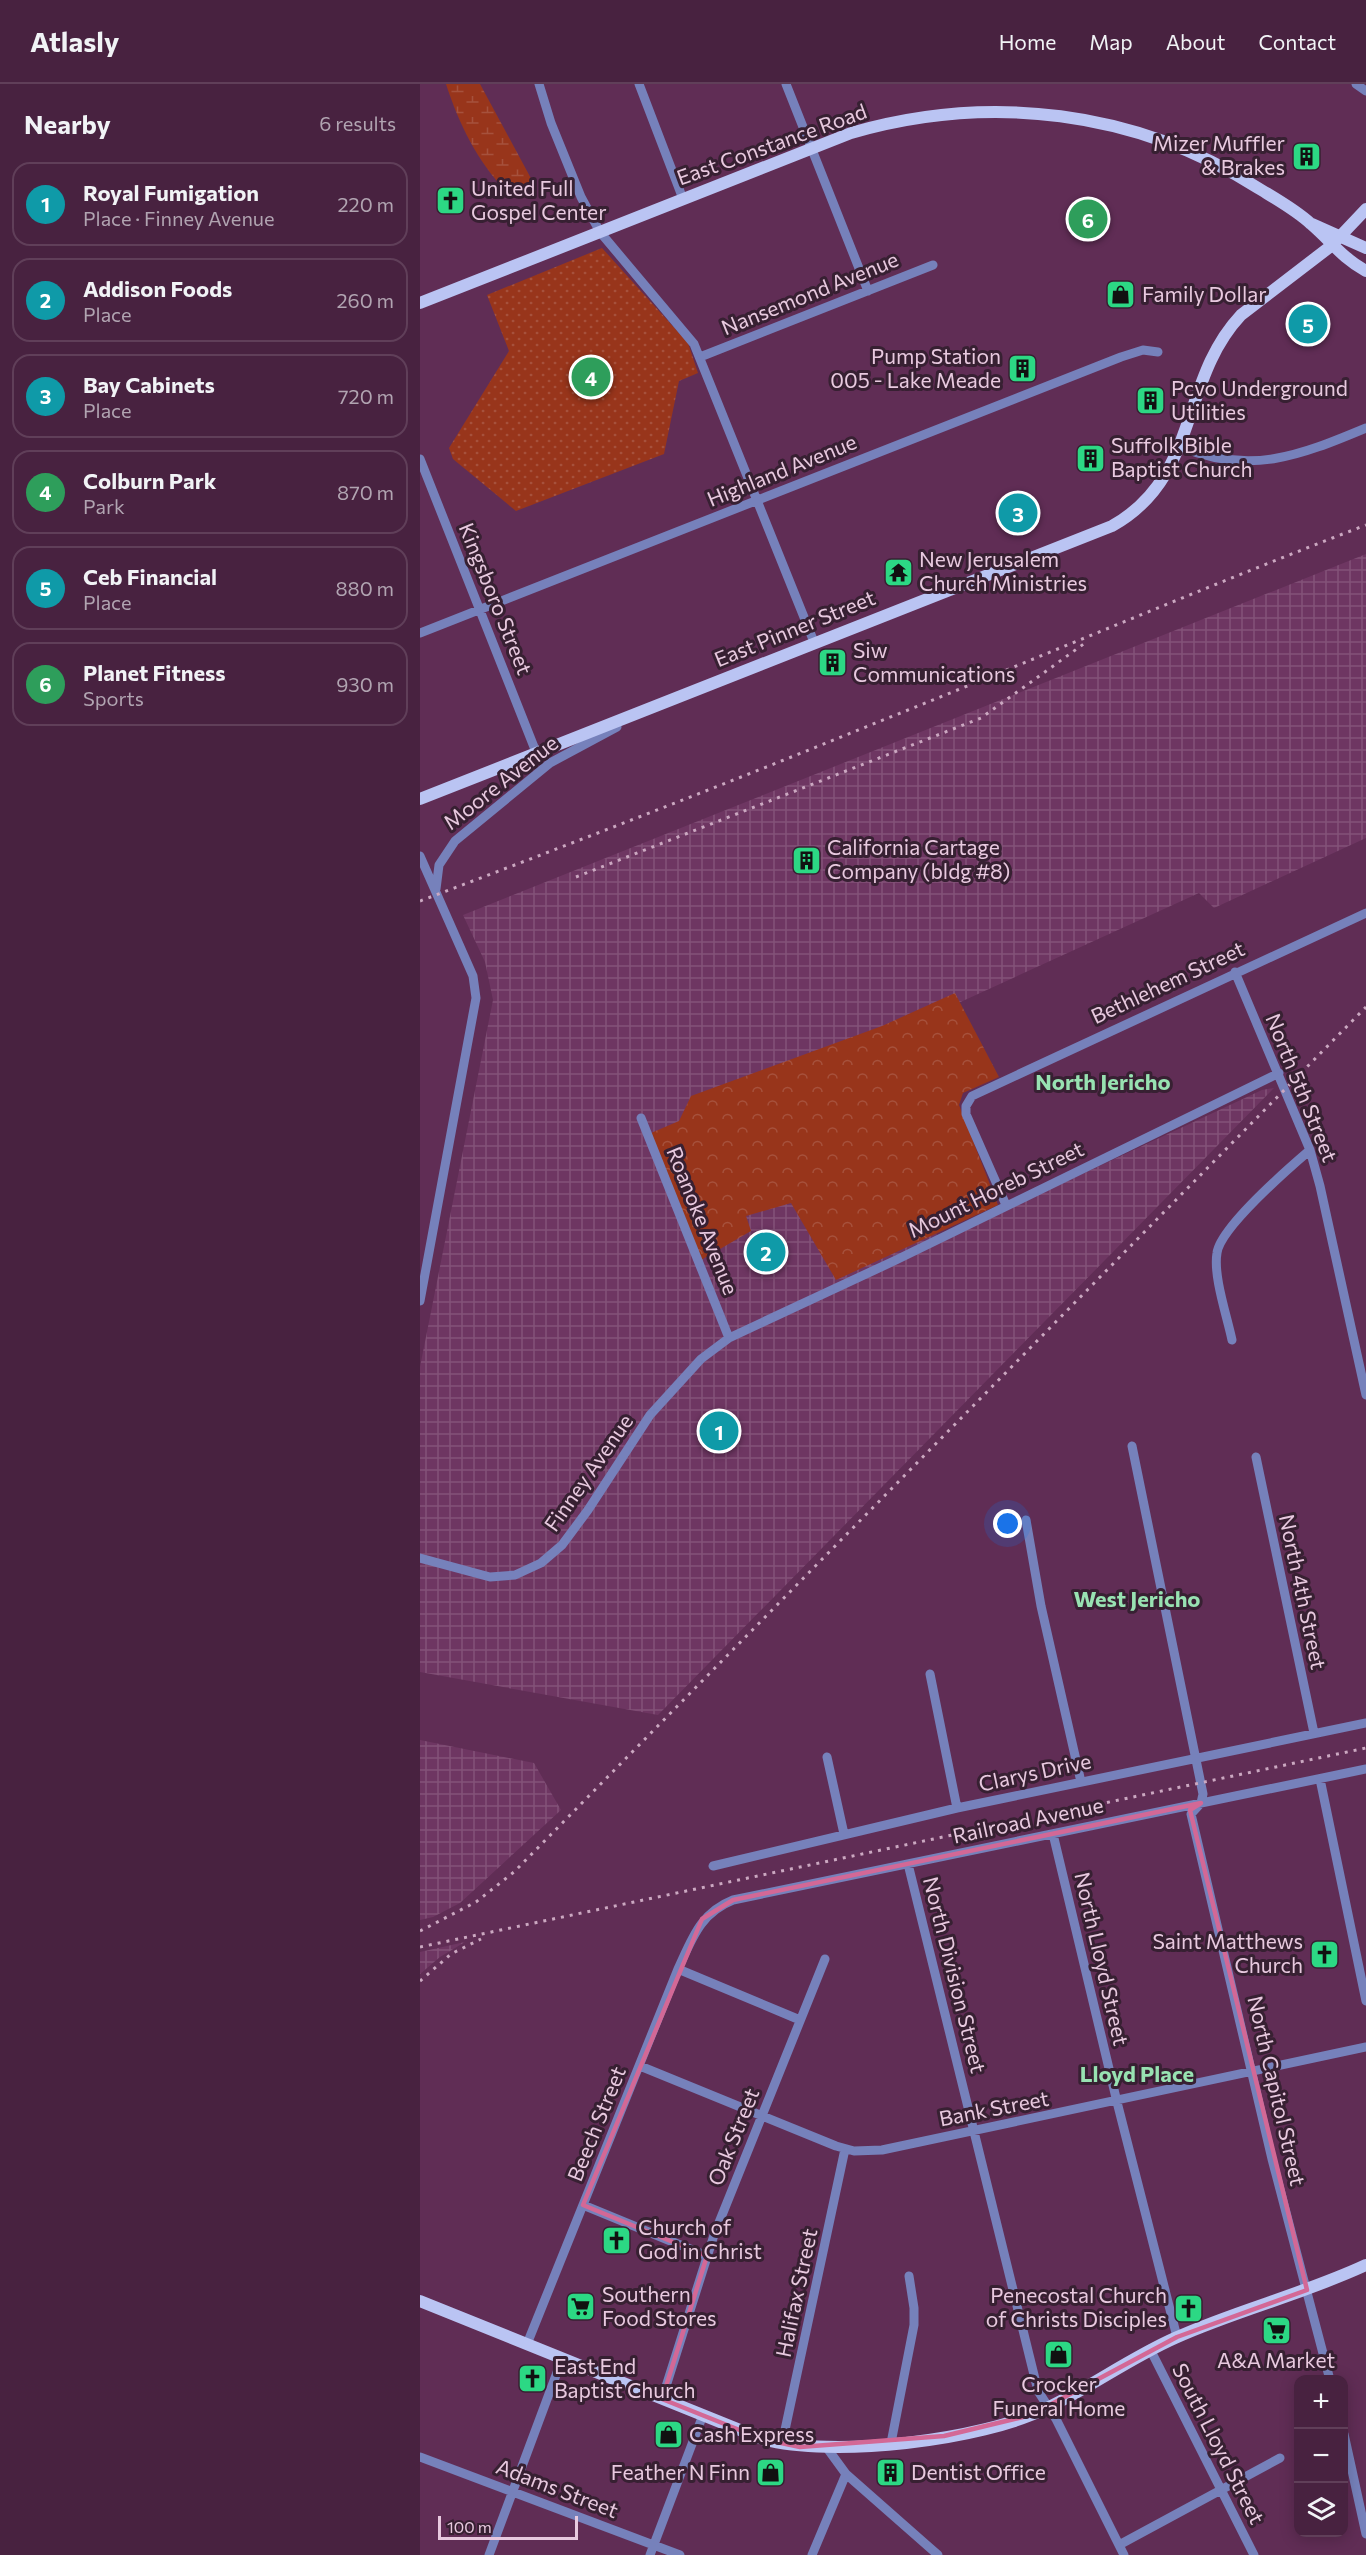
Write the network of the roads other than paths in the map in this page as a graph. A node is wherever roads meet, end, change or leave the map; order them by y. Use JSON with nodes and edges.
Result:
{"nodes":[{"id":1,"x":539,"y":84,"type":"edge"},
{"id":2,"x":639,"y":84,"type":"edge"},
{"id":3,"x":786,"y":84,"type":"edge"},
{"id":4,"x":1356,"y":84,"type":"edge"},
{"id":5,"x":1366,"y":91,"type":"edge"},
{"id":6,"x":812,"y":148,"type":"junction"},
{"id":7,"x":683,"y":199,"type":"junction"},
{"id":8,"x":1366,"y":209,"type":"edge"},
{"id":9,"x":1311,"y":223,"type":"junction"},
{"id":10,"x":600,"y":232,"type":"junction"},
{"id":11,"x":1343,"y":236,"type":"junction"},
{"id":12,"x":1331,"y":246,"type":"junction"},
{"id":13,"x":1366,"y":248,"type":"edge"},
{"id":14,"x":933,"y":265,"type":"dead end"},
{"id":15,"x":1366,"y":271,"type":"edge"},
{"id":16,"x":868,"y":291,"type":"junction"},
{"id":17,"x":420,"y":303,"type":"edge"},
{"id":18,"x":1158,"y":352,"type":"dead end"},
{"id":19,"x":700,"y":357,"type":"junction"},
{"id":20,"x":1366,"y":428,"type":"edge"},
{"id":21,"x":1179,"y":446,"type":"junction"},
{"id":22,"x":421,"y":464,"type":"edge"},
{"id":23,"x":757,"y":500,"type":"junction"},
{"id":24,"x":479,"y":610,"type":"junction"},
{"id":25,"x":420,"y":633,"type":"edge"},
{"id":26,"x":814,"y":642,"type":"junction"},
{"id":27,"x":685,"y":693,"type":"junction"},
{"id":28,"x":537,"y":752,"type":"junction"},
{"id":29,"x":420,"y":799,"type":"edge"},
{"id":30,"x":420,"y":856,"type":"edge"},
{"id":31,"x":436,"y":895,"type":"junction"},
{"id":32,"x":1366,"y":913,"type":"edge"},
{"id":33,"x":1235,"y":972,"type":"junction"},
{"id":34,"x":1279,"y":1073,"type":"junction"},
{"id":35,"x":641,"y":1118,"type":"dead end"},
{"id":36,"x":1310,"y":1150,"type":"junction"},
{"id":37,"x":1006,"y":1205,"type":"junction"},
{"id":38,"x":420,"y":1301,"type":"edge"},
{"id":39,"x":729,"y":1338,"type":"junction"},
{"id":40,"x":1232,"y":1340,"type":"dead end"},
{"id":41,"x":1366,"y":1395,"type":"edge"},
{"id":42,"x":1132,"y":1446,"type":"dead end"},
{"id":43,"x":1256,"y":1457,"type":"dead end"},
{"id":44,"x":1026,"y":1520,"type":"dead end"},
{"id":45,"x":420,"y":1558,"type":"edge"},
{"id":46,"x":930,"y":1674,"type":"dead end"},
{"id":47,"x":1366,"y":1723,"type":"edge"},
{"id":48,"x":1314,"y":1733,"type":"junction"},
{"id":49,"x":827,"y":1757,"type":"dead end"},
{"id":50,"x":1195,"y":1758,"type":"junction"},
{"id":51,"x":1366,"y":1769,"type":"edge"},
{"id":52,"x":1320,"y":1779,"type":"junction"},
{"id":53,"x":1081,"y":1782,"type":"junction"},
{"id":54,"x":1201,"y":1803,"type":"junction"},
{"id":55,"x":957,"y":1808,"type":"junction"},
{"id":56,"x":844,"y":1834,"type":"junction"},
{"id":57,"x":1053,"y":1834,"type":"junction"},
{"id":58,"x":908,"y":1864,"type":"junction"},
{"id":59,"x":713,"y":1866,"type":"dead end"},
{"id":60,"x":703,"y":1918,"type":"joint"},
{"id":61,"x":825,"y":1959,"type":"dead end"},
{"id":62,"x":678,"y":1969,"type":"junction"},
{"id":63,"x":1366,"y":2001,"type":"edge"},
{"id":64,"x":800,"y":2020,"type":"junction"},
{"id":65,"x":1366,"y":2047,"type":"edge"},
{"id":66,"x":639,"y":2066,"type":"junction"},
{"id":67,"x":1253,"y":2072,"type":"junction"},
{"id":68,"x":1117,"y":2102,"type":"junction"},
{"id":69,"x":762,"y":2115,"type":"junction"},
{"id":70,"x":974,"y":2132,"type":"junction"},
{"id":71,"x":845,"y":2149,"type":"junction"},
{"id":72,"x":583,"y":2205,"type":"junction"},
{"id":73,"x":706,"y":2256,"type":"junction"},
{"id":74,"x":1366,"y":2265,"type":"edge"},
{"id":75,"x":909,"y":2276,"type":"dead end"},
{"id":76,"x":1307,"y":2290,"type":"junction"},
{"id":77,"x":420,"y":2301,"type":"edge"},
{"id":78,"x":1177,"y":2337,"type":"junction"},
{"id":79,"x":528,"y":2344,"type":"junction"},
{"id":80,"x":1150,"y":2349,"type":"junction"},
{"id":81,"x":562,"y":2359,"type":"junction"},
{"id":82,"x":1329,"y":2375,"type":"edge"},
{"id":83,"x":662,"y":2399,"type":"junction"},
{"id":84,"x":1047,"y":2408,"type":"junction"},
{"id":85,"x":703,"y":2415,"type":"junction"},
{"id":86,"x":891,"y":2443,"type":"junction"},
{"id":87,"x":782,"y":2444,"type":"junction"},
{"id":88,"x":827,"y":2448,"type":"junction"},
{"id":89,"x":1348,"y":2452,"type":"edge"},
{"id":90,"x":420,"y":2457,"type":"edge"},
{"id":91,"x":1280,"y":2458,"type":"dead end"},
{"id":92,"x":846,"y":2474,"type":"junction"},
{"id":93,"x":512,"y":2490,"type":"junction"},
{"id":94,"x":1220,"y":2490,"type":"junction"},
{"id":95,"x":1366,"y":2534,"type":"edge"},
{"id":96,"x":654,"y":2545,"type":"junction"},
{"id":97,"x":1119,"y":2545,"type":"junction"},
{"id":98,"x":489,"y":2555,"type":"edge"},
{"id":99,"x":650,"y":2555,"type":"edge"},
{"id":100,"x":680,"y":2555,"type":"edge"},
{"id":101,"x":812,"y":2555,"type":"edge"},
{"id":102,"x":938,"y":2555,"type":"edge"},
{"id":103,"x":1124,"y":2555,"type":"edge"},
{"id":104,"x":1254,"y":2555,"type":"edge"}],
"edges":[{"from":1,"to":10,"type":"street"},
{"from":2,"to":7,"type":"street"},
{"from":3,"to":6,"type":"street"},
{"from":4,"to":5,"type":"street"},
{"from":6,"to":7,"type":"main road","name":"East Constance Road"},
{"from":6,"to":9,"type":"main road","name":"East Constance Road"},
{"from":6,"to":16,"type":"street"},
{"from":7,"to":10,"type":"main road","name":"East Constance Road"},
{"from":8,"to":11,"type":"main road","name":"East Pinner Street"},
{"from":9,"to":11,"type":"main road","name":"East Constance Road"},
{"from":9,"to":12,"type":"main road","name":"East Constance Road"},
{"from":10,"to":17,"type":"main road","name":"East Constance Road"},
{"from":10,"to":19,"type":"street"},
{"from":11,"to":12,"type":"main road","name":"East Pinner Street"},
{"from":11,"to":13,"type":"main road","name":"East Constance Road"},
{"from":12,"to":15,"type":"main road","name":"East Constance Road"},
{"from":12,"to":21,"type":"main road","name":"East Pinner Street"},
{"from":14,"to":16,"type":"street","name":"Nansemond Avenue"},
{"from":16,"to":19,"type":"street","name":"Nansemond Avenue"},
{"from":18,"to":23,"type":"street","name":"Highland Avenue"},
{"from":19,"to":23,"type":"street"},
{"from":20,"to":21,"type":"street"},
{"from":21,"to":26,"type":"main road","name":"East Pinner Street"},
{"from":22,"to":24,"type":"street","name":"Kingsboro Street"},
{"from":23,"to":24,"type":"street","name":"Highland Avenue"},
{"from":23,"to":26,"type":"street"},
{"from":24,"to":25,"type":"street","name":"Highland Avenue"},
{"from":24,"to":28,"type":"street","name":"Kingsboro Street"},
{"from":26,"to":27,"type":"main road","name":"East Pinner Street"},
{"from":27,"to":28,"type":"main road","name":"East Pinner Street"},
{"from":27,"to":31,"type":"street","name":"Moore Avenue"},
{"from":28,"to":29,"type":"main road","name":"East Pinner Street"},
{"from":30,"to":31,"type":"street"},
{"from":31,"to":38,"type":"street"},
{"from":32,"to":33,"type":"street","name":"Bethlehem Street"},
{"from":33,"to":34,"type":"street","name":"North 5th Street"},
{"from":33,"to":37,"type":"street","name":"Bethlehem Street"},
{"from":34,"to":36,"type":"street","name":"North 5th Street"},
{"from":34,"to":37,"type":"street","name":"Mount Horeb Street"},
{"from":35,"to":39,"type":"street","name":"Roanoke Avenue"},
{"from":36,"to":40,"type":"street"},
{"from":36,"to":41,"type":"street","name":"North 5th Street"},
{"from":37,"to":39,"type":"street","name":"Mount Horeb Street"},
{"from":39,"to":45,"type":"street","name":"Finney Avenue"},
{"from":42,"to":50,"type":"street","name":"North Capitol Street"},
{"from":43,"to":48,"type":"street","name":"North 4th Street"},
{"from":44,"to":53,"type":"street"},
{"from":46,"to":55,"type":"street"},
{"from":47,"to":48,"type":"street","name":"Clarys Drive"},
{"from":48,"to":50,"type":"street","name":"Clarys Drive"},
{"from":49,"to":56,"type":"street"},
{"from":50,"to":53,"type":"street","name":"Clarys Drive"},
{"from":50,"to":54,"type":"street","name":"North Capitol Street"},
{"from":51,"to":52,"type":"street","name":"Railroad Avenue"},
{"from":52,"to":54,"type":"street","name":"Railroad Avenue"},
{"from":52,"to":63,"type":"street"},
{"from":53,"to":55,"type":"street","name":"Clarys Drive"},
{"from":54,"to":57,"type":"street","name":"Railroad Avenue"},
{"from":54,"to":67,"type":"street","name":"North Capitol Street"},
{"from":55,"to":56,"type":"street","name":"Clarys Drive"},
{"from":56,"to":59,"type":"street","name":"Clarys Drive"},
{"from":57,"to":58,"type":"street","name":"Railroad Avenue"},
{"from":57,"to":68,"type":"street","name":"North Lloyd Street"},
{"from":58,"to":60,"type":"street","name":"Railroad Avenue"},
{"from":58,"to":70,"type":"street","name":"North Division Street"},
{"from":60,"to":62,"type":"street","name":"Beech Street"},
{"from":61,"to":64,"type":"street","name":"Oak Street"},
{"from":62,"to":64,"type":"street"},
{"from":62,"to":66,"type":"street","name":"Beech Street"},
{"from":64,"to":69,"type":"street","name":"Oak Street"},
{"from":65,"to":67,"type":"street","name":"Bank Street"},
{"from":66,"to":69,"type":"street","name":"Bank Street"},
{"from":66,"to":72,"type":"street","name":"Beech Street"},
{"from":67,"to":68,"type":"street","name":"Bank Street"},
{"from":67,"to":76,"type":"street","name":"North Capitol Street"},
{"from":68,"to":70,"type":"street","name":"Bank Street"},
{"from":68,"to":78,"type":"street","name":"North Lloyd Street"},
{"from":69,"to":71,"type":"street","name":"Bank Street"},
{"from":69,"to":73,"type":"street","name":"Oak Street"},
{"from":70,"to":71,"type":"street","name":"Bank Street"},
{"from":70,"to":84,"type":"street","name":"North Division Street"},
{"from":71,"to":87,"type":"street","name":"Halifax Street"},
{"from":72,"to":73,"type":"street"},
{"from":72,"to":79,"type":"street","name":"Beech Street"},
{"from":73,"to":83,"type":"street","name":"Oak Street"},
{"from":74,"to":76,"type":"main road"},
{"from":75,"to":86,"type":"street"},
{"from":76,"to":78,"type":"main road"},
{"from":76,"to":82,"type":"street","name":"North Capitol Street"},
{"from":77,"to":79,"type":"main road"},
{"from":78,"to":80,"type":"main road"},
{"from":79,"to":81,"type":"main road"},
{"from":80,"to":84,"type":"main road"},
{"from":80,"to":94,"type":"street","name":"South Lloyd Street"},
{"from":81,"to":83,"type":"main road"},
{"from":81,"to":93,"type":"street"},
{"from":83,"to":85,"type":"main road"},
{"from":84,"to":86,"type":"main road"},
{"from":84,"to":97,"type":"street","name":"North Division Street"},
{"from":85,"to":87,"type":"main road"},
{"from":85,"to":96,"type":"street"},
{"from":86,"to":88,"type":"main road"},
{"from":87,"to":88,"type":"main road"},
{"from":88,"to":92,"type":"street"},
{"from":89,"to":95,"type":"street"},
{"from":90,"to":93,"type":"street","name":"Adams Street"},
{"from":91,"to":94,"type":"street"},
{"from":92,"to":101,"type":"street"},
{"from":92,"to":102,"type":"street"},
{"from":93,"to":96,"type":"street","name":"Adams Street"},
{"from":93,"to":98,"type":"street"},
{"from":94,"to":97,"type":"street"},
{"from":94,"to":104,"type":"street","name":"South Lloyd Street"},
{"from":96,"to":99,"type":"street"},
{"from":96,"to":100,"type":"street","name":"Adams Street"},
{"from":97,"to":103,"type":"street","name":"North Division Street"}]}
